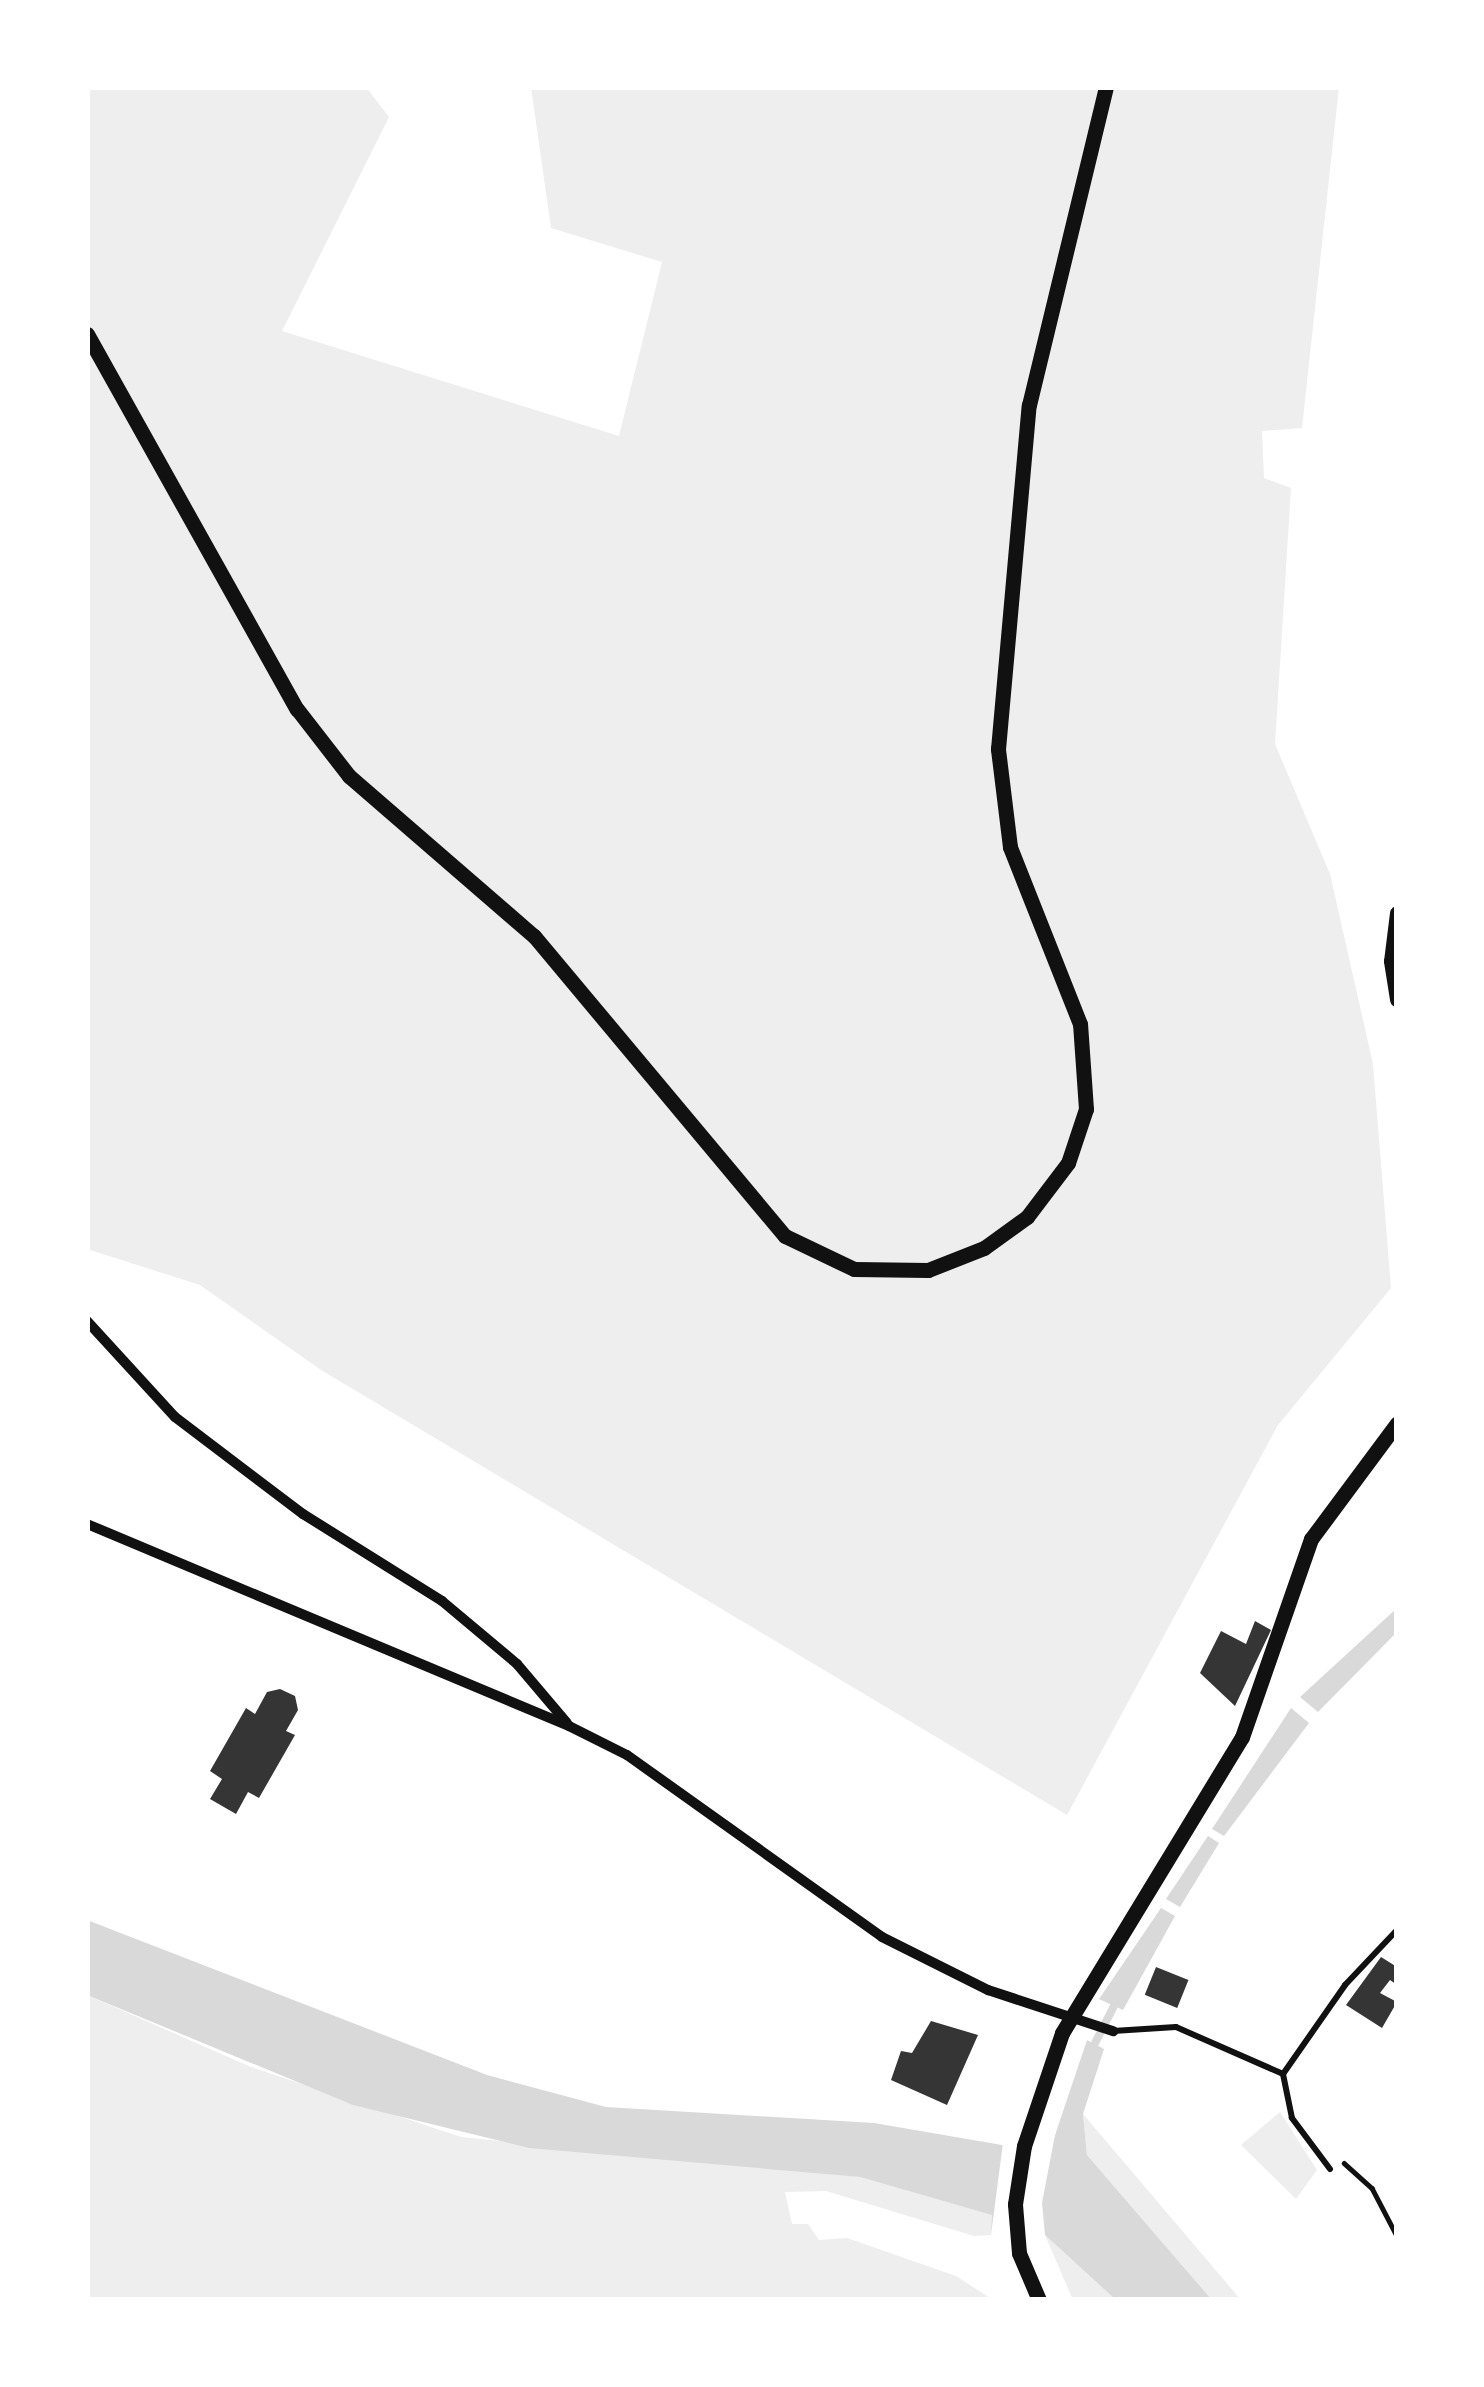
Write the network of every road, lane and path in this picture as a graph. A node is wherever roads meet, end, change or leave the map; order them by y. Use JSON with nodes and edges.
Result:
{"nodes":[{"id":1,"x":1106,"y":87,"type":"edge"},
{"id":2,"x":87,"y":334,"type":"edge"},
{"id":3,"x":1397,"y":913,"type":"edge"},
{"id":4,"x":1397,"y":1000,"type":"edge"},
{"id":5,"x":87,"y":1322,"type":"edge"},
{"id":6,"x":1397,"y":1423,"type":"edge"},
{"id":7,"x":87,"y":1523,"type":"edge"},
{"id":8,"x":569,"y":1726,"type":"junction"},
{"id":9,"x":1397,"y":1930,"type":"edge"},
{"id":10,"x":1072,"y":2022,"type":"junction"},
{"id":11,"x":1113,"y":2031,"type":"joint"},
{"id":12,"x":1283,"y":2074,"type":"junction"},
{"id":13,"x":1330,"y":2170,"type":"joint"},
{"id":14,"x":1397,"y":2236,"type":"edge"},
{"id":15,"x":1039,"y":2300,"type":"edge"}],
"edges":[{"from":1,"to":2,"type":"main road"},
{"from":3,"to":4,"type":"main road"},
{"from":5,"to":8,"type":"street"},
{"from":6,"to":10,"type":"main road"},
{"from":7,"to":8,"type":"street"},
{"from":8,"to":10,"type":"street"},
{"from":9,"to":12,"type":"lane"},
{"from":10,"to":11,"type":"street"},
{"from":10,"to":15,"type":"main road"},
{"from":11,"to":12,"type":"lane"},
{"from":12,"to":13,"type":"lane"},
{"from":13,"to":14,"type":"path"}]}
